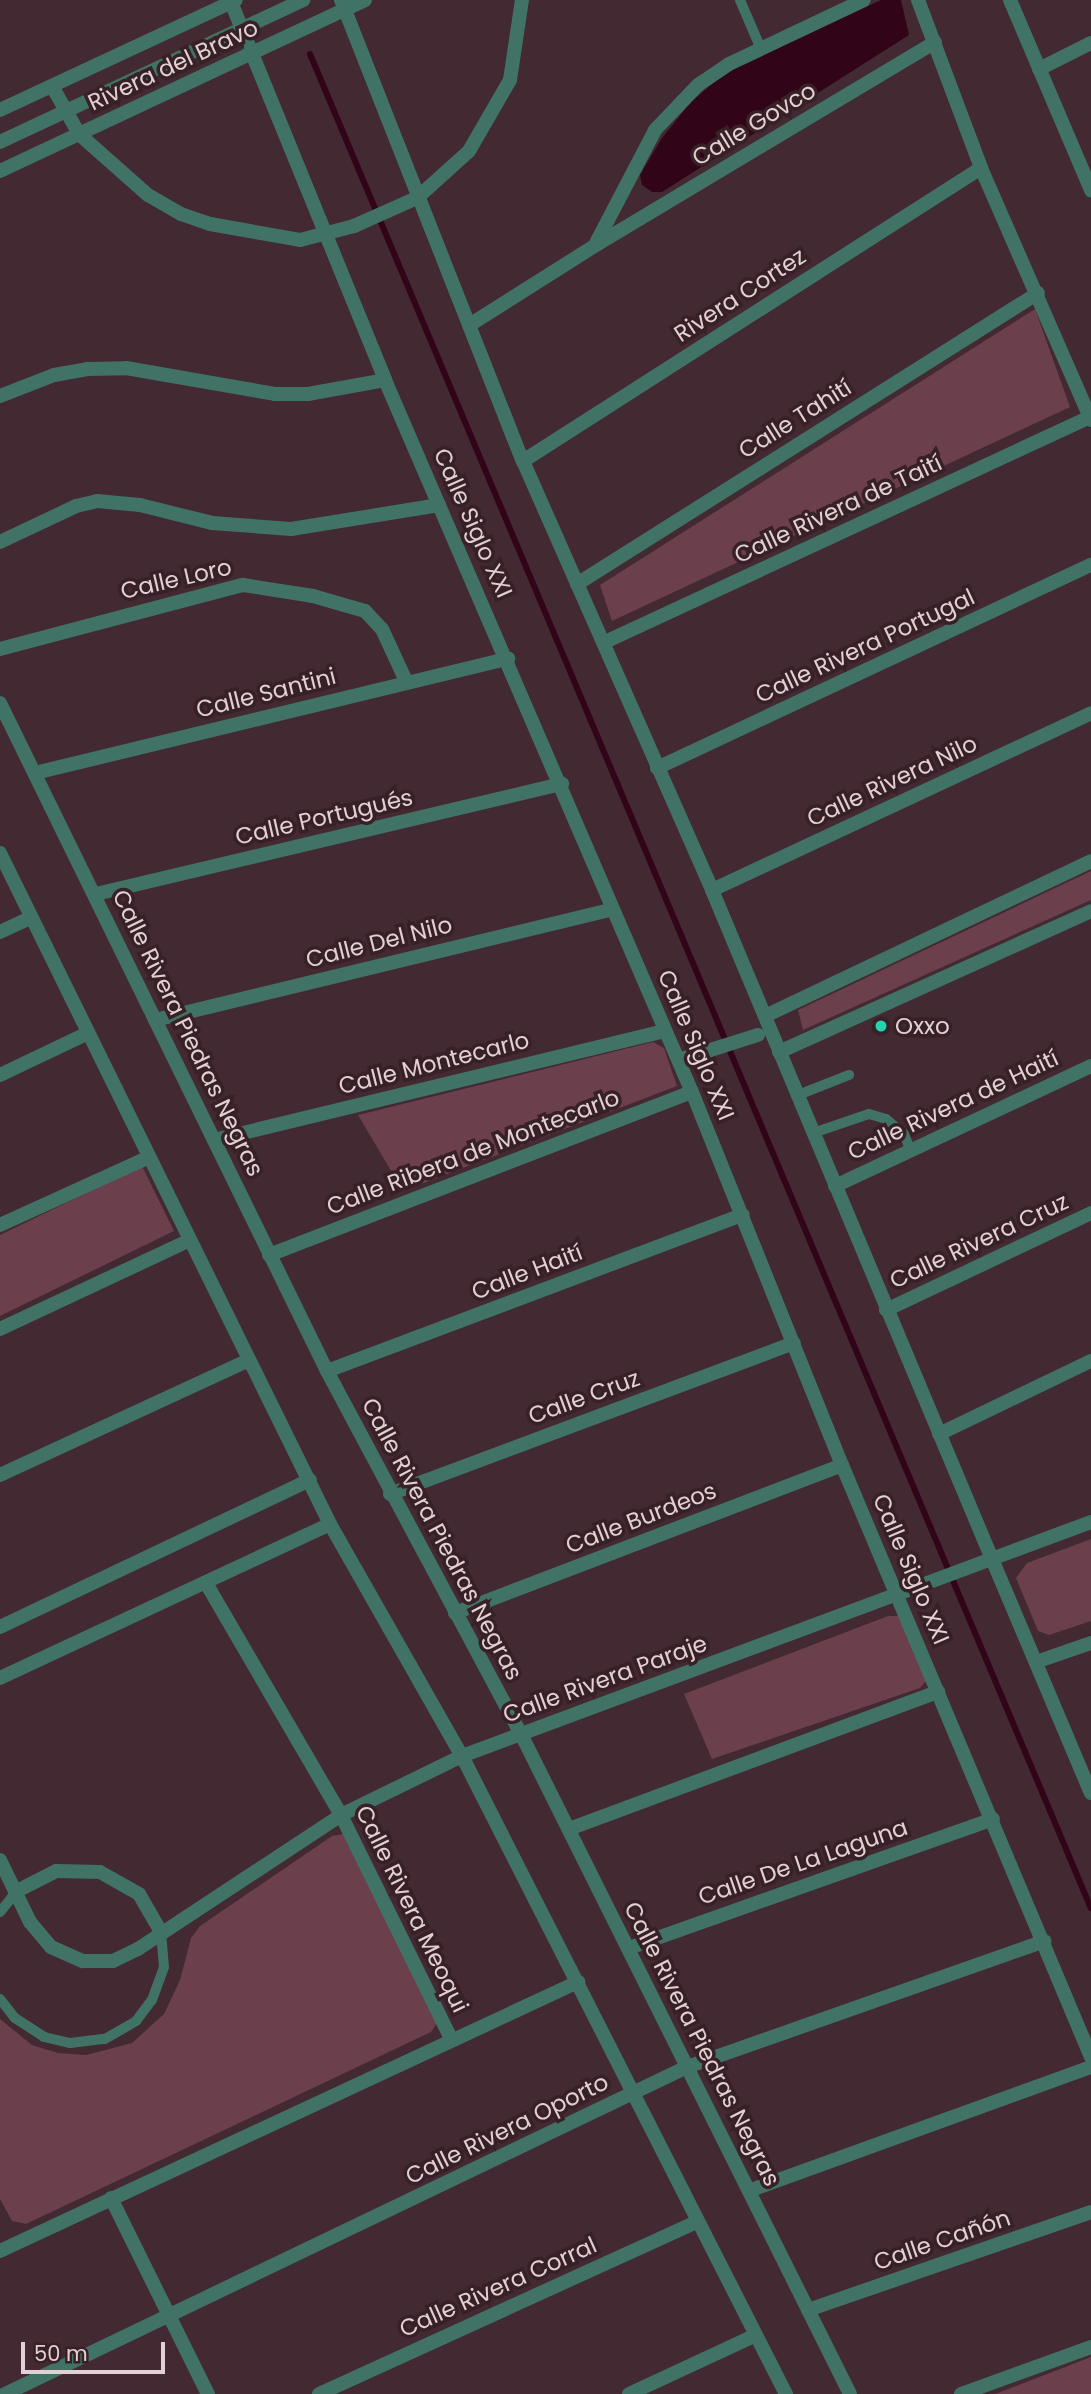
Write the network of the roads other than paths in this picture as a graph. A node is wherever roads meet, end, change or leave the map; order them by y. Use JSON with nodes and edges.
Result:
{"nodes":[{"id":1,"x":303,"y":0,"type":"edge"},
{"id":2,"x":365,"y":0,"type":"edge"},
{"id":3,"x":522,"y":0,"type":"edge"},
{"id":4,"x":740,"y":0,"type":"edge"},
{"id":5,"x":864,"y":0,"type":"edge"},
{"id":6,"x":918,"y":0,"type":"edge"},
{"id":7,"x":1010,"y":0,"type":"edge"},
{"id":8,"x":233,"y":1,"type":"edge"},
{"id":9,"x":343,"y":5,"type":"edge"},
{"id":10,"x":243,"y":28,"type":"junction"},
{"id":11,"x":935,"y":42,"type":"junction"},
{"id":12,"x":1091,"y":43,"type":"edge"},
{"id":13,"x":761,"y":49,"type":"junction"},
{"id":14,"x":252,"y":53,"type":"junction"},
{"id":15,"x":1039,"y":69,"type":"junction"},
{"id":16,"x":52,"y":86,"type":"junction"},
{"id":17,"x":0,"y":110,"type":"edge"},
{"id":18,"x":66,"y":111,"type":"junction"},
{"id":19,"x":79,"y":134,"type":"junction"},
{"id":20,"x":0,"y":142,"type":"edge"},
{"id":21,"x":981,"y":168,"type":"junction"},
{"id":22,"x":0,"y":171,"type":"edge"},
{"id":23,"x":1091,"y":189,"type":"edge"},
{"id":24,"x":417,"y":198,"type":"junction"},
{"id":25,"x":329,"y":234,"type":"junction"},
{"id":26,"x":596,"y":244,"type":"junction"},
{"id":27,"x":1038,"y":293,"type":"junction"},
{"id":28,"x":471,"y":324,"type":"junction"},
{"id":29,"x":385,"y":380,"type":"junction"},
{"id":30,"x":0,"y":396,"type":"edge"},
{"id":31,"x":1090,"y":418,"type":"edge"},
{"id":32,"x":523,"y":461,"type":"junction"},
{"id":33,"x":439,"y":505,"type":"junction"},
{"id":34,"x":0,"y":542,"type":"edge"},
{"id":35,"x":1091,"y":565,"type":"edge"},
{"id":36,"x":577,"y":584,"type":"junction"},
{"id":37,"x":606,"y":642,"type":"junction"},
{"id":38,"x":0,"y":649,"type":"edge"},
{"id":39,"x":508,"y":659,"type":"junction"},
{"id":40,"x":406,"y":681,"type":"junction"},
{"id":41,"x":0,"y":703,"type":"edge"},
{"id":42,"x":1091,"y":713,"type":"edge"},
{"id":43,"x":657,"y":768,"type":"junction"},
{"id":44,"x":35,"y":773,"type":"junction"},
{"id":45,"x":562,"y":784,"type":"junction"},
{"id":46,"x":0,"y":853,"type":"edge"},
{"id":47,"x":1091,"y":861,"type":"edge"},
{"id":48,"x":712,"y":890,"type":"junction"},
{"id":49,"x":96,"y":894,"type":"junction"},
{"id":50,"x":613,"y":909,"type":"junction"},
{"id":51,"x":1091,"y":911,"type":"edge"},
{"id":52,"x":30,"y":918,"type":"junction"},
{"id":53,"x":0,"y":932,"type":"edge"},
{"id":54,"x":765,"y":1016,"type":"junction"},
{"id":55,"x":155,"y":1020,"type":"junction"},
{"id":56,"x":664,"y":1031,"type":"junction"},
{"id":57,"x":86,"y":1034,"type":"junction"},
{"id":58,"x":756,"y":1036,"type":"junction"},
{"id":59,"x":779,"y":1052,"type":"junction"},
{"id":60,"x":679,"y":1060,"type":"junction"},
{"id":61,"x":1091,"y":1066,"type":"edge"},
{"id":62,"x":0,"y":1075,"type":"edge"},
{"id":63,"x":849,"y":1075,"type":"dead end"},
{"id":64,"x":692,"y":1091,"type":"junction"},
{"id":65,"x":798,"y":1095,"type":"junction"},
{"id":66,"x":813,"y":1133,"type":"junction"},
{"id":67,"x":214,"y":1140,"type":"junction"},
{"id":68,"x":911,"y":1150,"type":"junction"},
{"id":69,"x":147,"y":1158,"type":"junction"},
{"id":70,"x":835,"y":1186,"type":"junction"},
{"id":71,"x":1091,"y":1213,"type":"edge"},
{"id":72,"x":743,"y":1215,"type":"junction"},
{"id":73,"x":0,"y":1225,"type":"edge"},
{"id":74,"x":188,"y":1241,"type":"junction"},
{"id":75,"x":269,"y":1255,"type":"junction"},
{"id":76,"x":886,"y":1310,"type":"junction"},
{"id":77,"x":0,"y":1329,"type":"edge"},
{"id":78,"x":794,"y":1343,"type":"junction"},
{"id":79,"x":248,"y":1360,"type":"junction"},
{"id":80,"x":1091,"y":1362,"type":"edge"},
{"id":81,"x":327,"y":1371,"type":"junction"},
{"id":82,"x":939,"y":1434,"type":"junction"},
{"id":83,"x":842,"y":1465,"type":"junction"},
{"id":84,"x":0,"y":1475,"type":"edge"},
{"id":85,"x":310,"y":1480,"type":"junction"},
{"id":86,"x":390,"y":1494,"type":"junction"},
{"id":87,"x":1091,"y":1521,"type":"edge"},
{"id":88,"x":330,"y":1524,"type":"junction"},
{"id":89,"x":992,"y":1559,"type":"junction"},
{"id":90,"x":206,"y":1583,"type":"junction"},
{"id":91,"x":896,"y":1595,"type":"junction"},
{"id":92,"x":455,"y":1613,"type":"junction"},
{"id":93,"x":0,"y":1627,"type":"edge"},
{"id":94,"x":1091,"y":1643,"type":"edge"},
{"id":95,"x":1036,"y":1662,"type":"junction"},
{"id":96,"x":0,"y":1678,"type":"edge"},
{"id":97,"x":938,"y":1692,"type":"junction"},
{"id":98,"x":521,"y":1734,"type":"junction"},
{"id":99,"x":463,"y":1756,"type":"junction"},
{"id":100,"x":1090,"y":1789,"type":"edge"},
{"id":101,"x":341,"y":1815,"type":"junction"},
{"id":102,"x":993,"y":1819,"type":"junction"},
{"id":103,"x":569,"y":1829,"type":"junction"},
{"id":104,"x":0,"y":1860,"type":"edge"},
{"id":105,"x":17,"y":1891,"type":"junction"},
{"id":106,"x":0,"y":1912,"type":"edge"},
{"id":107,"x":161,"y":1932,"type":"junction"},
{"id":108,"x":1044,"y":1941,"type":"junction"},
{"id":109,"x":629,"y":1948,"type":"junction"},
{"id":110,"x":578,"y":1982,"type":"junction"},
{"id":111,"x":0,"y":1999,"type":"edge"},
{"id":112,"x":451,"y":2039,"type":"junction"},
{"id":113,"x":1091,"y":2057,"type":"edge"},
{"id":114,"x":687,"y":2067,"type":"junction"},
{"id":115,"x":1091,"y":2067,"type":"edge"},
{"id":116,"x":633,"y":2094,"type":"junction"},
{"id":117,"x":751,"y":2190,"type":"junction"},
{"id":118,"x":111,"y":2198,"type":"junction"},
{"id":119,"x":1091,"y":2212,"type":"edge"},
{"id":120,"x":696,"y":2222,"type":"junction"},
{"id":121,"x":2,"y":2247,"type":"edge"},
{"id":122,"x":808,"y":2311,"type":"junction"},
{"id":123,"x":171,"y":2316,"type":"junction"},
{"id":124,"x":754,"y":2336,"type":"junction"},
{"id":125,"x":1091,"y":2347,"type":"edge"},
{"id":126,"x":5,"y":2394,"type":"edge"},
{"id":127,"x":208,"y":2394,"type":"edge"},
{"id":128,"x":319,"y":2394,"type":"edge"},
{"id":129,"x":629,"y":2394,"type":"edge"},
{"id":130,"x":786,"y":2394,"type":"edge"},
{"id":131,"x":850,"y":2394,"type":"edge"},
{"id":132,"x":961,"y":2394,"type":"edge"}],
"edges":[{"from":1,"to":10,"type":"street","name":"Rivera del Bravo"},
{"from":2,"to":9,"type":"street","name":"Rivera del Bravo"},
{"from":3,"to":24,"type":"street"},
{"from":4,"to":13,"type":"lane"},
{"from":5,"to":13,"type":"street"},
{"from":6,"to":11,"type":"street"},
{"from":7,"to":15,"type":"street"},
{"from":8,"to":10,"type":"street","name":"Calle Siglo XXI"},
{"from":8,"to":16,"type":"street"},
{"from":9,"to":14,"type":"street","name":"Rivera del Bravo"},
{"from":9,"to":24,"type":"street"},
{"from":10,"to":14,"type":"street","name":"Calle Siglo XXI"},
{"from":10,"to":18,"type":"street","name":"Rivera del Bravo"},
{"from":11,"to":21,"type":"street"},
{"from":11,"to":26,"type":"street","name":"Calle Govco"},
{"from":12,"to":15,"type":"street"},
{"from":13,"to":26,"type":"street"},
{"from":14,"to":19,"type":"street","name":"Rivera del Bravo"},
{"from":14,"to":25,"type":"street","name":"Calle Siglo XXI"},
{"from":15,"to":23,"type":"street"},
{"from":16,"to":17,"type":"street"},
{"from":16,"to":18,"type":"street"},
{"from":18,"to":19,"type":"street"},
{"from":18,"to":20,"type":"street","name":"Rivera del Bravo"},
{"from":19,"to":22,"type":"street","name":"Rivera del Bravo"},
{"from":19,"to":25,"type":"street"},
{"from":21,"to":27,"type":"street"},
{"from":21,"to":32,"type":"street","name":"Rivera Cortez"},
{"from":24,"to":25,"type":"street"},
{"from":24,"to":28,"type":"street"},
{"from":25,"to":29,"type":"street","name":"Calle Siglo XXI"},
{"from":26,"to":28,"type":"street","name":"Calle Govco"},
{"from":27,"to":31,"type":"street"},
{"from":27,"to":36,"type":"street","name":"Calle Tahití"},
{"from":28,"to":32,"type":"street"},
{"from":29,"to":30,"type":"street"},
{"from":29,"to":33,"type":"street","name":"Calle Siglo XXI"},
{"from":31,"to":37,"type":"street","name":"Calle Rivera de Taití"},
{"from":32,"to":36,"type":"street"},
{"from":33,"to":34,"type":"street"},
{"from":33,"to":39,"type":"street","name":"Calle Siglo XXI"},
{"from":35,"to":43,"type":"street","name":"Calle Rivera Portugal"},
{"from":36,"to":37,"type":"street"},
{"from":37,"to":43,"type":"street"},
{"from":38,"to":40,"type":"street","name":"Calle Loro"},
{"from":39,"to":40,"type":"street","name":"Calle Santini"},
{"from":39,"to":45,"type":"street","name":"Calle Siglo XXI"},
{"from":40,"to":44,"type":"street","name":"Calle Santini"},
{"from":41,"to":44,"type":"street","name":"Calle Rivera Piedras Negras"},
{"from":42,"to":48,"type":"street","name":"Calle Rivera Nilo"},
{"from":43,"to":48,"type":"street"},
{"from":44,"to":49,"type":"street","name":"Calle Rivera Piedras Negras"},
{"from":45,"to":49,"type":"street","name":"Calle Portugués"},
{"from":45,"to":50,"type":"street","name":"Calle Siglo XXI"},
{"from":46,"to":52,"type":"street"},
{"from":47,"to":54,"type":"street"},
{"from":48,"to":54,"type":"street"},
{"from":49,"to":55,"type":"street","name":"Calle Rivera Piedras Negras"},
{"from":50,"to":55,"type":"street","name":"Calle Del Nilo"},
{"from":50,"to":56,"type":"street","name":"Calle Siglo XXI"},
{"from":51,"to":59,"type":"street"},
{"from":52,"to":53,"type":"street"},
{"from":52,"to":57,"type":"street"},
{"from":54,"to":58,"type":"street"},
{"from":54,"to":59,"type":"street"},
{"from":55,"to":67,"type":"street","name":"Calle Rivera Piedras Negras"},
{"from":56,"to":60,"type":"street","name":"Calle Siglo XXI"},
{"from":56,"to":67,"type":"street","name":"Calle Montecarlo"},
{"from":57,"to":62,"type":"street"},
{"from":57,"to":69,"type":"street"},
{"from":58,"to":59,"type":"street"},
{"from":58,"to":60,"type":"street"},
{"from":59,"to":65,"type":"street"},
{"from":60,"to":64,"type":"street","name":"Calle Siglo XXI"},
{"from":61,"to":68,"type":"street","name":"Calle Rivera de Haití"},
{"from":63,"to":65,"type":"lane"},
{"from":64,"to":72,"type":"street","name":"Calle Siglo XXI"},
{"from":64,"to":75,"type":"street","name":"Calle Ribera de Montecarlo"},
{"from":65,"to":66,"type":"street"},
{"from":66,"to":68,"type":"lane"},
{"from":66,"to":70,"type":"street"},
{"from":67,"to":75,"type":"street","name":"Calle Rivera Piedras Negras"},
{"from":68,"to":70,"type":"street","name":"Calle Rivera de Haití"},
{"from":69,"to":73,"type":"street"},
{"from":69,"to":74,"type":"street"},
{"from":70,"to":76,"type":"street"},
{"from":71,"to":76,"type":"street","name":"Calle Rivera Cruz"},
{"from":72,"to":78,"type":"street","name":"Calle Siglo XXI"},
{"from":72,"to":81,"type":"street","name":"Calle Haití"},
{"from":74,"to":77,"type":"street"},
{"from":74,"to":79,"type":"street"},
{"from":75,"to":81,"type":"street","name":"Calle Rivera Piedras Negras"},
{"from":76,"to":82,"type":"street"},
{"from":78,"to":83,"type":"street","name":"Calle Siglo XXI"},
{"from":78,"to":86,"type":"street","name":"Calle Cruz"},
{"from":79,"to":84,"type":"street"},
{"from":79,"to":85,"type":"street"},
{"from":80,"to":82,"type":"street"},
{"from":81,"to":86,"type":"street","name":"Calle Rivera Piedras Negras"},
{"from":82,"to":89,"type":"street"},
{"from":83,"to":91,"type":"street","name":"Calle Siglo XXI"},
{"from":83,"to":92,"type":"street","name":"Calle Burdeos"},
{"from":85,"to":88,"type":"street"},
{"from":85,"to":93,"type":"street"},
{"from":86,"to":92,"type":"street","name":"Calle Rivera Piedras Negras"},
{"from":87,"to":89,"type":"street","name":"Calle Rivera Paraje"},
{"from":88,"to":90,"type":"street"},
{"from":88,"to":99,"type":"street"},
{"from":89,"to":91,"type":"street","name":"Calle Rivera Paraje"},
{"from":89,"to":95,"type":"street"},
{"from":90,"to":96,"type":"street"},
{"from":90,"to":101,"type":"street","name":"Calle Rivera Meoqui"},
{"from":91,"to":97,"type":"street","name":"Calle Siglo XXI"},
{"from":91,"to":98,"type":"street","name":"Calle Rivera Paraje"},
{"from":92,"to":98,"type":"street","name":"Calle Rivera Piedras Negras"},
{"from":94,"to":95,"type":"street"},
{"from":95,"to":100,"type":"street"},
{"from":97,"to":102,"type":"street","name":"Calle Siglo XXI"},
{"from":97,"to":103,"type":"street"},
{"from":98,"to":99,"type":"street","name":"Calle Rivera Paraje"},
{"from":98,"to":103,"type":"street","name":"Calle Rivera Piedras Negras"},
{"from":99,"to":101,"type":"street","name":"Calle Rivera Paraje"},
{"from":99,"to":110,"type":"street"},
{"from":101,"to":107,"type":"street","name":"Calle Rivera Paraje"},
{"from":101,"to":112,"type":"street","name":"Calle Rivera Meoqui"},
{"from":102,"to":108,"type":"street","name":"Calle Siglo XXI"},
{"from":102,"to":109,"type":"street","name":"Calle De La Laguna"},
{"from":103,"to":109,"type":"street","name":"Calle Rivera Piedras Negras"},
{"from":104,"to":105,"type":"street","name":"Calle Rivera Paraje"},
{"from":105,"to":106,"type":"lane"},
{"from":105,"to":107,"type":"street"},
{"from":105,"to":107,"type":"street","name":"Calle Rivera Paraje"},
{"from":107,"to":111,"type":"lane"},
{"from":108,"to":113,"type":"street","name":"Calle Siglo XXI"},
{"from":108,"to":114,"type":"street","name":"Calle Rivera Oporto"},
{"from":109,"to":114,"type":"street","name":"Calle Rivera Piedras Negras"},
{"from":110,"to":112,"type":"street"},
{"from":110,"to":116,"type":"street"},
{"from":112,"to":118,"type":"street","name":"Calle Rivera Meoqui"},
{"from":114,"to":116,"type":"street","name":"Calle Rivera Oporto"},
{"from":114,"to":117,"type":"street","name":"Calle Rivera Piedras Negras"},
{"from":115,"to":117,"type":"street"},
{"from":116,"to":120,"type":"street"},
{"from":116,"to":123,"type":"street","name":"Calle Rivera Oporto"},
{"from":117,"to":122,"type":"street","name":"Calle Rivera Piedras Negras"},
{"from":118,"to":121,"type":"street"},
{"from":118,"to":123,"type":"street"},
{"from":119,"to":122,"type":"street","name":"Calle Cañón"},
{"from":120,"to":124,"type":"street"},
{"from":120,"to":128,"type":"street","name":"Calle Rivera Corral"},
{"from":122,"to":131,"type":"street","name":"Calle Rivera Piedras Negras"},
{"from":123,"to":126,"type":"street","name":"Calle Rivera Oporto"},
{"from":123,"to":127,"type":"street"},
{"from":124,"to":129,"type":"street"},
{"from":124,"to":130,"type":"street"},
{"from":125,"to":132,"type":"street"}]}
